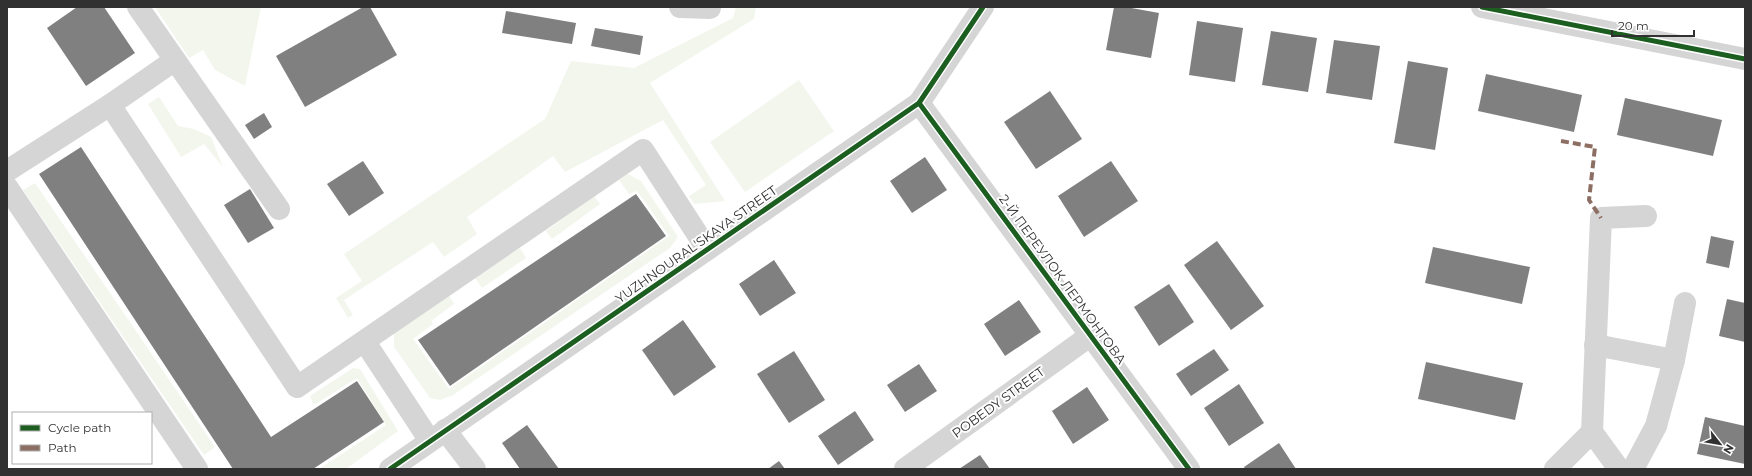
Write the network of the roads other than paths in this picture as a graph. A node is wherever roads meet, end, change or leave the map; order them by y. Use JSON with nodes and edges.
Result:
{"nodes":[{"id":1,"x":138,"y":7,"type":"edge"},
{"id":2,"x":680,"y":7,"type":"edge"},
{"id":3,"x":983,"y":7,"type":"edge"},
{"id":4,"x":1482,"y":7,"type":"edge"},
{"id":5,"x":710,"y":8,"type":"edge"},
{"id":6,"x":1745,"y":59,"type":"edge"},
{"id":7,"x":175,"y":60,"type":"junction"},
{"id":8,"x":919,"y":103,"type":"junction"},
{"id":9,"x":110,"y":105,"type":"junction"},
{"id":10,"x":7,"y":171,"type":"edge"},
{"id":11,"x":7,"y":187,"type":"edge"},
{"id":12,"x":278,"y":208,"type":"dead end"},
{"id":13,"x":1646,"y":216,"type":"dead end"},
{"id":14,"x":708,"y":249,"type":"junction"},
{"id":15,"x":1686,"y":303,"type":"dead end"},
{"id":16,"x":1091,"y":335,"type":"junction"},
{"id":17,"x":364,"y":342,"type":"junction"},
{"id":18,"x":1596,"y":345,"type":"junction"},
{"id":19,"x":1674,"y":360,"type":"junction"},
{"id":20,"x":1592,"y":432,"type":"junction"},
{"id":21,"x":438,"y":436,"type":"junction"},
{"id":22,"x":197,"y":469,"type":"edge"},
{"id":23,"x":390,"y":469,"type":"edge"},
{"id":24,"x":475,"y":469,"type":"edge"},
{"id":25,"x":905,"y":469,"type":"edge"},
{"id":26,"x":1189,"y":469,"type":"edge"},
{"id":27,"x":1555,"y":469,"type":"edge"},
{"id":28,"x":1618,"y":469,"type":"edge"},
{"id":29,"x":1633,"y":469,"type":"edge"}],
"edges":[{"from":1,"to":7,"type":"street"},
{"from":2,"to":5,"type":"street"},
{"from":3,"to":8,"type":"street","name":"YUZHNOURAL'SKAYA STREET"},
{"from":4,"to":6,"type":"street"},
{"from":7,"to":9,"type":"street"},
{"from":7,"to":12,"type":"street"},
{"from":8,"to":14,"type":"street","name":"YUZHNOURAL'SKAYA STREET"},
{"from":8,"to":16,"type":"street","name":"2-Й ПЕРЕУЛОК ЛЕРМОНТОВА"},
{"from":9,"to":10,"type":"street"},
{"from":9,"to":17,"type":"street"},
{"from":11,"to":22,"type":"street"},
{"from":13,"to":18,"type":"street"},
{"from":14,"to":17,"type":"street"},
{"from":14,"to":21,"type":"street","name":"YUZHNOURAL'SKAYA STREET"},
{"from":15,"to":19,"type":"street"},
{"from":16,"to":25,"type":"street","name":"POBEDY STREET"},
{"from":16,"to":26,"type":"street","name":"2-Й ПЕРЕУЛОК ЛЕРМОНТОВА"},
{"from":17,"to":21,"type":"street"},
{"from":18,"to":19,"type":"street"},
{"from":18,"to":20,"type":"street"},
{"from":19,"to":29,"type":"street"},
{"from":20,"to":27,"type":"street"},
{"from":20,"to":28,"type":"street"},
{"from":21,"to":23,"type":"street","name":"YUZHNOURAL'SKAYA STREET"},
{"from":21,"to":24,"type":"street"}]}
